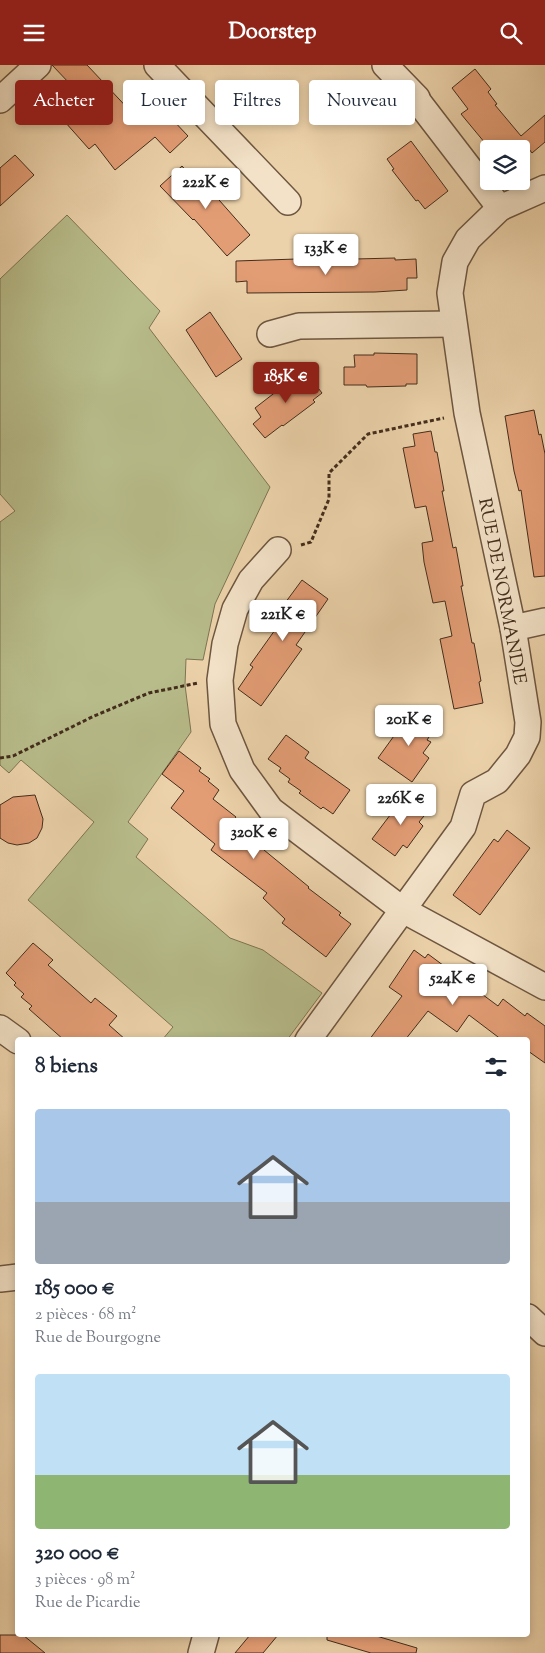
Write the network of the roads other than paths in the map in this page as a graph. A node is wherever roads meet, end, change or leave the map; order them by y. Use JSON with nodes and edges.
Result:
{"nodes":[{"id":1,"x":38,"y":65,"type":"edge"},
{"id":2,"x":157,"y":65,"type":"edge"},
{"id":3,"x":385,"y":65,"type":"edge"},
{"id":4,"x":0,"y":100,"type":"edge"},
{"id":5,"x":545,"y":189,"type":"edge"},
{"id":6,"x":288,"y":202,"type":"dead end"},
{"id":7,"x":500,"y":208,"type":"junction"},
{"id":8,"x":453,"y":324,"type":"junction"},
{"id":9,"x":270,"y":334,"type":"dead end"},
{"id":10,"x":278,"y":550,"type":"road end"},
{"id":11,"x":545,"y":621,"type":"edge"},
{"id":12,"x":513,"y":628,"type":"junction"},
{"id":13,"x":403,"y":910,"type":"junction"},
{"id":14,"x":545,"y":987,"type":"edge"},
{"id":15,"x":0,"y":1028,"type":"edge"},
{"id":16,"x":310,"y":1037,"type":"edge"},
{"id":17,"x":15,"y":1039,"type":"edge"},
{"id":18,"x":15,"y":1277,"type":"edge"},
{"id":19,"x":0,"y":1279,"type":"edge"},
{"id":20,"x":530,"y":1319,"type":"edge"},
{"id":21,"x":545,"y":1333,"type":"edge"},
{"id":22,"x":205,"y":1637,"type":"edge"},
{"id":23,"x":201,"y":1653,"type":"edge"}],
"edges":[{"from":1,"to":4,"type":"street"},
{"from":2,"to":6,"type":"street"},
{"from":3,"to":7,"type":"street"},
{"from":5,"to":7,"type":"street"},
{"from":7,"to":8,"type":"street","name":"RUE DE NORMANDIE"},
{"from":8,"to":9,"type":"street"},
{"from":8,"to":12,"type":"street","name":"RUE DE NORMANDIE"},
{"from":10,"to":13,"type":"street"},
{"from":11,"to":12,"type":"street"},
{"from":12,"to":13,"type":"street","name":"RUE DE NORMANDIE"},
{"from":13,"to":14,"type":"street"},
{"from":13,"to":16,"type":"street","name":"RUE DE NORMANDIE"},
{"from":15,"to":17,"type":"street"},
{"from":18,"to":19,"type":"street"},
{"from":20,"to":21,"type":"street"},
{"from":22,"to":23,"type":"street"}]}
